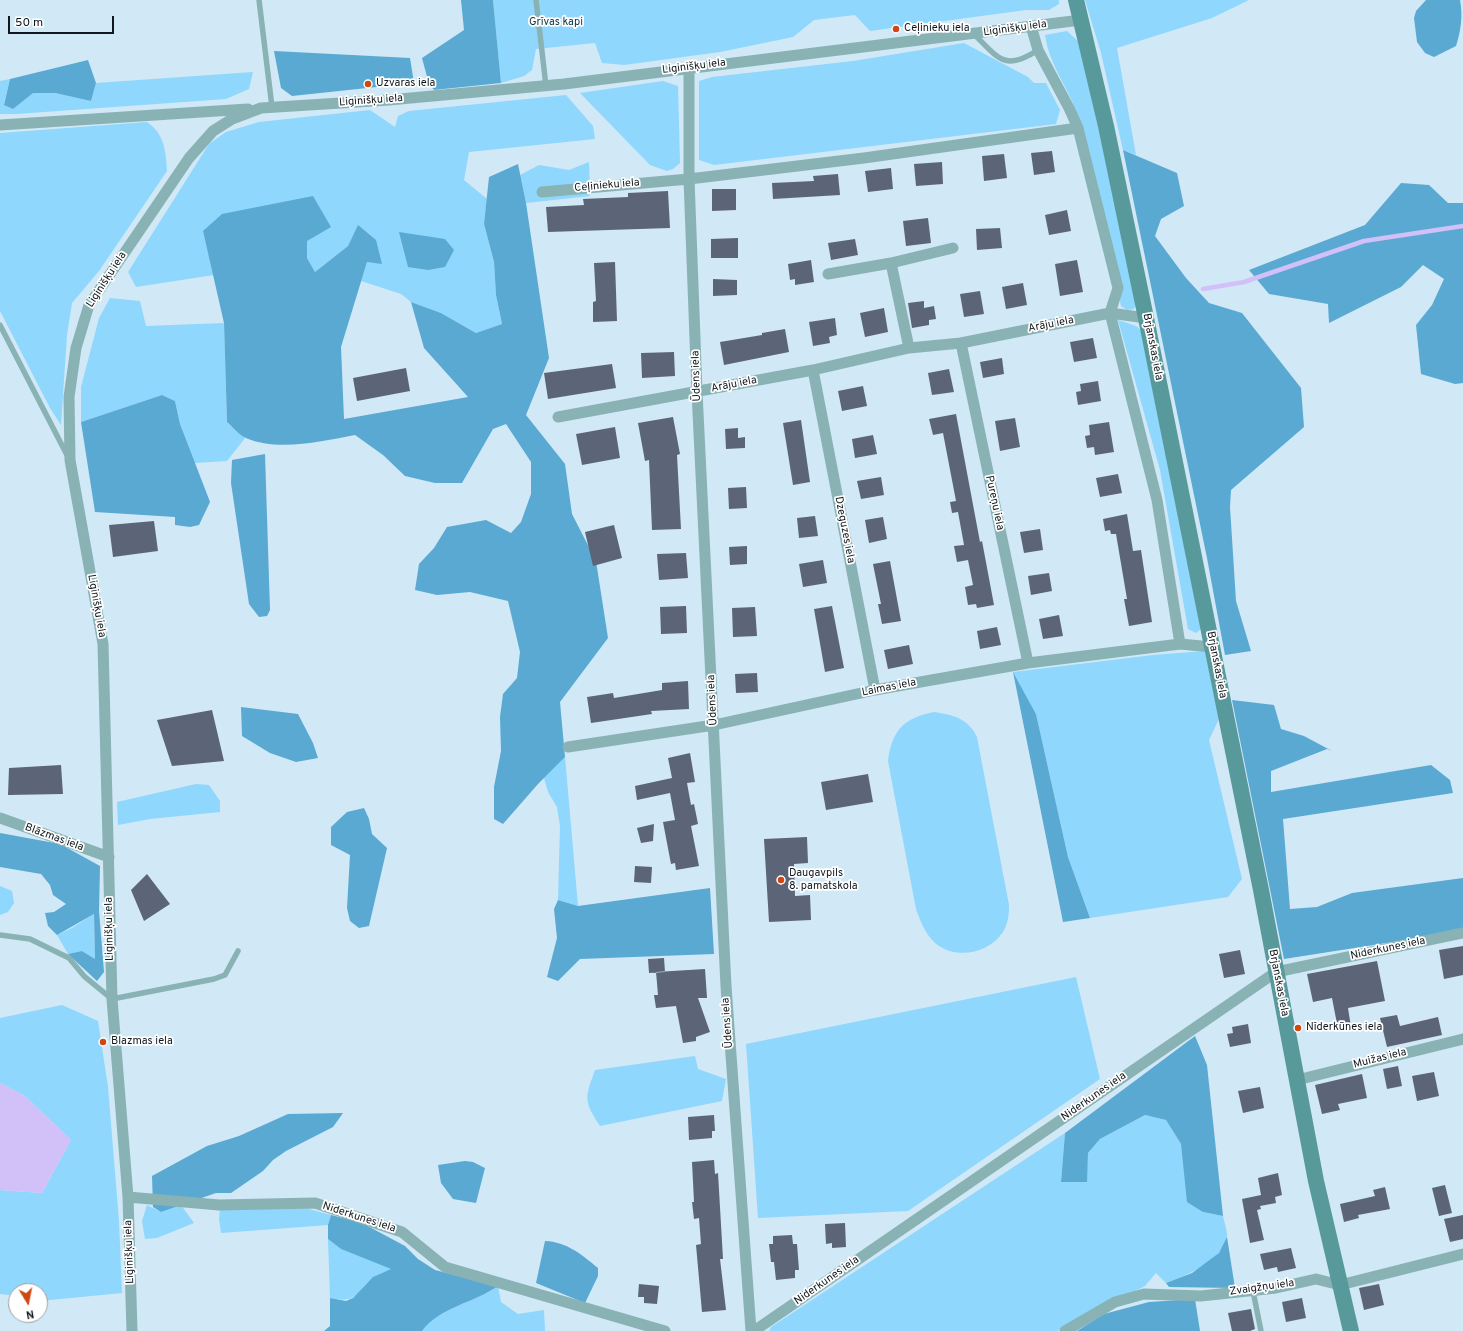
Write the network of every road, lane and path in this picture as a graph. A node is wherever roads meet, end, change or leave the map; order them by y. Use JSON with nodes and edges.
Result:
{"nodes":[{"id":1,"x":260,"y":0,"type":"edge"},
{"id":2,"x":536,"y":0,"type":"edge"},
{"id":3,"x":1076,"y":0,"type":"edge"},
{"id":4,"x":1081,"y":20,"type":"junction"},
{"id":5,"x":1032,"y":26,"type":"junction"},
{"id":6,"x":974,"y":34,"type":"junction"},
{"id":7,"x":1038,"y":50,"type":"junction"},
{"id":8,"x":689,"y":68,"type":"junction"},
{"id":9,"x":546,"y":86,"type":"junction"},
{"id":10,"x":266,"y":108,"type":"junction"},
{"id":11,"x":0,"y":124,"type":"edge"},
{"id":12,"x":1078,"y":128,"type":"junction"},
{"id":13,"x":689,"y":179,"type":"junction"},
{"id":14,"x":542,"y":192,"type":"dead end"},
{"id":15,"x":953,"y":248,"type":"dead end"},
{"id":16,"x":890,"y":262,"type":"junction"},
{"id":17,"x":828,"y":274,"type":"dead end"},
{"id":18,"x":1110,"y":313,"type":"junction"},
{"id":19,"x":1146,"y":318,"type":"junction"},
{"id":20,"x":0,"y":325,"type":"edge"},
{"id":21,"x":961,"y":343,"type":"junction"},
{"id":22,"x":909,"y":348,"type":"junction"},
{"id":23,"x":812,"y":370,"type":"junction"},
{"id":24,"x":697,"y":392,"type":"junction"},
{"id":25,"x":558,"y":417,"type":"dead end"},
{"id":26,"x":70,"y":460,"type":"junction"},
{"id":27,"x":1180,"y":644,"type":"junction"},
{"id":28,"x":1212,"y":647,"type":"junction"},
{"id":29,"x":1028,"y":664,"type":"junction"},
{"id":30,"x":875,"y":690,"type":"junction"},
{"id":31,"x":714,"y":725,"type":"junction"},
{"id":32,"x":568,"y":747,"type":"dead end"},
{"id":33,"x":0,"y":818,"type":"edge"},
{"id":34,"x":109,"y":857,"type":"junction"},
{"id":35,"x":1463,"y":933,"type":"edge"},
{"id":36,"x":0,"y":935,"type":"edge"},
{"id":37,"x":238,"y":951,"type":"dead end"},
{"id":38,"x":1276,"y":972,"type":"junction"},
{"id":39,"x":112,"y":999,"type":"junction"},
{"id":40,"x":1463,"y":1039,"type":"edge"},
{"id":41,"x":1297,"y":1080,"type":"junction"},
{"id":42,"x":128,"y":1197,"type":"junction"},
{"id":43,"x":1463,"y":1254,"type":"edge"},
{"id":44,"x":1340,"y":1285,"type":"junction"},
{"id":45,"x":1253,"y":1291,"type":"junction"},
{"id":46,"x":132,"y":1331,"type":"edge"},
{"id":47,"x":665,"y":1331,"type":"edge"},
{"id":48,"x":753,"y":1331,"type":"edge"},
{"id":49,"x":1065,"y":1331,"type":"edge"},
{"id":50,"x":1261,"y":1331,"type":"edge"},
{"id":51,"x":1351,"y":1331,"type":"edge"}],
"edges":[{"from":1,"to":10,"type":"lane"},
{"from":2,"to":9,"type":"lane"},
{"from":3,"to":4,"type":"main road","name":"Brjanskas iela"},
{"from":4,"to":5,"type":"street","name":"Liginišķu iela"},
{"from":4,"to":19,"type":"main road","name":"Brjanskas iela"},
{"from":5,"to":6,"type":"street","name":"Liginišķu iela"},
{"from":5,"to":7,"type":"street"},
{"from":6,"to":7,"type":"lane"},
{"from":6,"to":8,"type":"street","name":"Liginišķu iela"},
{"from":7,"to":12,"type":"street"},
{"from":8,"to":9,"type":"street","name":"Liginišķu iela"},
{"from":8,"to":13,"type":"street","name":"Ūdens iela"},
{"from":9,"to":10,"type":"street","name":"Liginišķu iela"},
{"from":10,"to":11,"type":"street"},
{"from":10,"to":26,"type":"street","name":"Liginišķu iela"},
{"from":12,"to":13,"type":"street","name":"Ceļinieku iela"},
{"from":12,"to":18,"type":"street"},
{"from":13,"to":14,"type":"street","name":"Ceļinieku iela"},
{"from":13,"to":24,"type":"street","name":"Ūdens iela"},
{"from":15,"to":16,"type":"street"},
{"from":16,"to":17,"type":"street"},
{"from":16,"to":22,"type":"street"},
{"from":18,"to":19,"type":"street","name":"Arāju iela"},
{"from":18,"to":21,"type":"street","name":"Arāju iela"},
{"from":18,"to":27,"type":"street"},
{"from":19,"to":28,"type":"main road","name":"Brjanskas iela"},
{"from":20,"to":26,"type":"lane"},
{"from":21,"to":22,"type":"street","name":"Arāju iela"},
{"from":21,"to":29,"type":"street","name":"Pureņu iela"},
{"from":22,"to":23,"type":"street","name":"Arāju iela"},
{"from":23,"to":24,"type":"street","name":"Arāju iela"},
{"from":23,"to":30,"type":"street","name":"Dzeguzes iela"},
{"from":24,"to":25,"type":"street","name":"Arāju iela"},
{"from":24,"to":31,"type":"street","name":"Ūdens iela"},
{"from":26,"to":34,"type":"street","name":"Liginišķu iela"},
{"from":27,"to":28,"type":"street","name":"Laimas iela"},
{"from":27,"to":29,"type":"street","name":"Laimas iela"},
{"from":28,"to":38,"type":"main road","name":"Brjanskas iela"},
{"from":29,"to":30,"type":"street","name":"Laimas iela"},
{"from":30,"to":31,"type":"street","name":"Laimas iela"},
{"from":31,"to":32,"type":"street","name":"Laimas iela"},
{"from":31,"to":48,"type":"street","name":"Ūdens iela"},
{"from":33,"to":34,"type":"street","name":"Blāzmas iela"},
{"from":34,"to":39,"type":"street","name":"Liginišķu iela"},
{"from":35,"to":38,"type":"street","name":"Niderkunes iela"},
{"from":36,"to":39,"type":"lane"},
{"from":37,"to":39,"type":"lane"},
{"from":38,"to":41,"type":"main road","name":"Brjanskas iela"},
{"from":38,"to":48,"type":"street","name":"Niderkunes iela"},
{"from":39,"to":42,"type":"street","name":"Liginišķu iela"},
{"from":40,"to":41,"type":"street","name":"Muižas iela"},
{"from":41,"to":44,"type":"main road","name":"Brjanskas iela"},
{"from":42,"to":46,"type":"street","name":"Liginišķu iela"},
{"from":42,"to":47,"type":"street","name":"Niderkunes iela"},
{"from":43,"to":44,"type":"street","name":"Zvaigžņu iela"},
{"from":44,"to":45,"type":"street","name":"Zvaigžņu iela"},
{"from":44,"to":51,"type":"main road","name":"Brjanskas iela"},
{"from":45,"to":49,"type":"street","name":"Zvaigžņu iela"},
{"from":45,"to":50,"type":"lane"}]}
